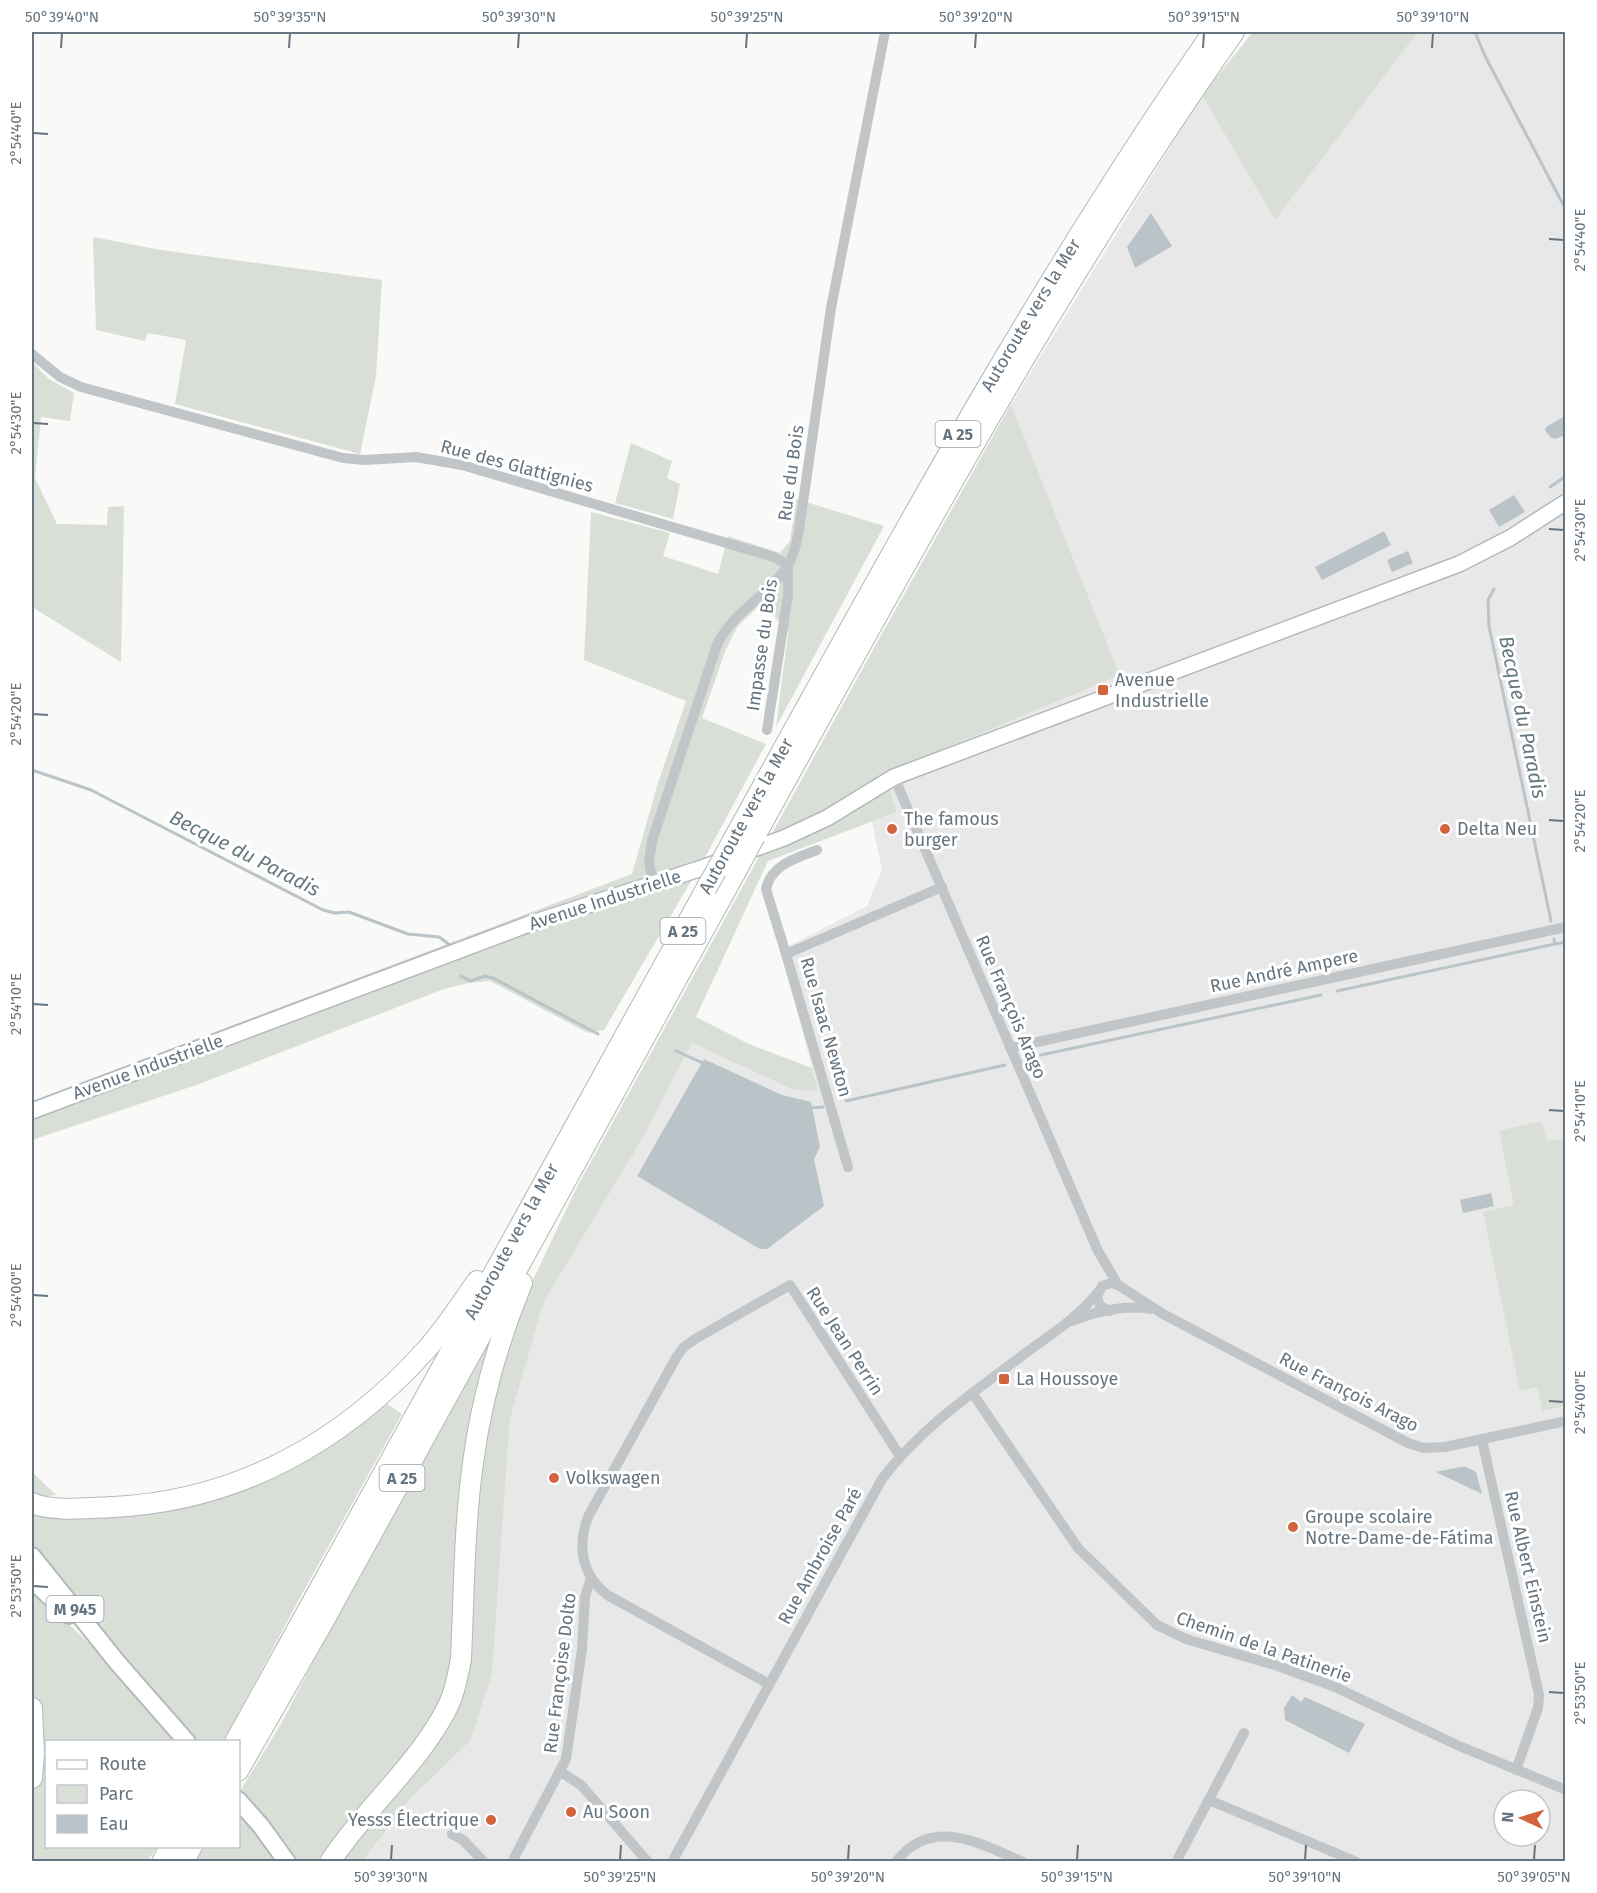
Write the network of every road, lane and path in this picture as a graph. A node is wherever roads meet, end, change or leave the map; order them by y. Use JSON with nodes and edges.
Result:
{"nodes":[{"id":1,"x":885,"y":32,"type":"edge"},
{"id":2,"x":1213,"y":32,"type":"edge"},
{"id":3,"x":1234,"y":32,"type":"edge"},
{"id":4,"x":32,"y":354,"type":"edge"},
{"id":5,"x":1566,"y":502,"type":"edge"},
{"id":6,"x":788,"y":566,"type":"junction"},
{"id":7,"x":767,"y":730,"type":"dead end"},
{"id":8,"x":894,"y":777,"type":"junction"},
{"id":9,"x":817,"y":850,"type":"dead end"},
{"id":10,"x":653,"y":884,"type":"junction"},
{"id":11,"x":942,"y":887,"type":"junction"},
{"id":12,"x":1566,"y":927,"type":"edge"},
{"id":13,"x":786,"y":954,"type":"junction"},
{"id":14,"x":1010,"y":1048,"type":"junction"},
{"id":15,"x":32,"y":1111,"type":"edge"},
{"id":16,"x":848,"y":1167,"type":"dead end"},
{"id":17,"x":563,"y":1185,"type":"junction"},
{"id":18,"x":514,"y":1236,"type":"junction"},
{"id":19,"x":1098,"y":1251,"type":"junction"},
{"id":20,"x":1120,"y":1286,"type":"junction"},
{"id":21,"x":1099,"y":1290,"type":"junction"},
{"id":22,"x":1113,"y":1310,"type":"junction"},
{"id":23,"x":1163,"y":1314,"type":"junction"},
{"id":24,"x":1066,"y":1323,"type":"junction"},
{"id":25,"x":973,"y":1394,"type":"junction"},
{"id":26,"x":1566,"y":1420,"type":"edge"},
{"id":27,"x":1482,"y":1440,"type":"junction"},
{"id":28,"x":900,"y":1456,"type":"junction"},
{"id":29,"x":32,"y":1503,"type":"edge"},
{"id":30,"x":32,"y":1556,"type":"edge"},
{"id":31,"x":591,"y":1578,"type":"junction"},
{"id":32,"x":32,"y":1580,"type":"edge"},
{"id":33,"x":117,"y":1662,"type":"junction"},
{"id":34,"x":769,"y":1684,"type":"junction"},
{"id":35,"x":32,"y":1708,"type":"edge"},
{"id":36,"x":1244,"y":1733,"type":"dead end"},
{"id":37,"x":185,"y":1740,"type":"edge"},
{"id":38,"x":237,"y":1740,"type":"edge"},
{"id":39,"x":240,"y":1767,"type":"edge"},
{"id":40,"x":1516,"y":1770,"type":"junction"},
{"id":41,"x":561,"y":1772,"type":"junction"},
{"id":42,"x":32,"y":1778,"type":"edge"},
{"id":43,"x":1566,"y":1790,"type":"edge"},
{"id":44,"x":1209,"y":1800,"type":"junction"},
{"id":45,"x":242,"y":1803,"type":"edge"},
{"id":46,"x":452,"y":1834,"type":"dead end"},
{"id":47,"x":170,"y":1848,"type":"edge"},
{"id":48,"x":191,"y":1848,"type":"edge"},
{"id":49,"x":162,"y":1862,"type":"edge"},
{"id":50,"x":183,"y":1862,"type":"edge"},
{"id":51,"x":287,"y":1862,"type":"edge"},
{"id":52,"x":330,"y":1862,"type":"edge"},
{"id":53,"x":484,"y":1862,"type":"edge"},
{"id":54,"x":512,"y":1862,"type":"edge"},
{"id":55,"x":648,"y":1862,"type":"edge"},
{"id":56,"x":672,"y":1862,"type":"edge"},
{"id":57,"x":896,"y":1862,"type":"edge"},
{"id":58,"x":1023,"y":1862,"type":"edge"},
{"id":59,"x":1176,"y":1862,"type":"edge"},
{"id":60,"x":1357,"y":1862,"type":"edge"}],
"edges":[{"from":1,"to":6,"type":"street","name":"Rue du Bois"},
{"from":2,"to":18,"type":"highway","name":"Autoroute vers la Mer","number":"A 25","bridge":true},
{"from":3,"to":17,"type":"highway","number":"A 25","bridge":true},
{"from":4,"to":6,"type":"street","name":"Rue des Glattignies"},
{"from":5,"to":8,"type":"street","name":"Avenue Industrielle"},
{"from":6,"to":7,"type":"street","name":"Impasse du Bois"},
{"from":6,"to":10,"type":"street","name":"Rue du Bois"},
{"from":8,"to":10,"type":"street","name":"Avenue Industrielle"},
{"from":8,"to":11,"type":"street","name":"Rue François Arago"},
{"from":9,"to":13,"type":"street"},
{"from":10,"to":15,"type":"street","name":"Avenue Industrielle"},
{"from":11,"to":13,"type":"street","name":"Rue Isaac Newton"},
{"from":11,"to":14,"type":"street","name":"Rue François Arago"},
{"from":12,"to":14,"type":"street","name":"Rue André Ampere"},
{"from":13,"to":16,"type":"street","name":"Rue Isaac Newton"},
{"from":14,"to":19,"type":"street","name":"Rue François Arago"},
{"from":17,"to":39,"type":"highway","number":"A 25"},
{"from":17,"to":52,"type":"highway"},
{"from":18,"to":29,"type":"highway"},
{"from":18,"to":38,"type":"highway","name":"Autoroute vers la Mer","number":"A 25"},
{"from":19,"to":20,"type":"street","name":"Rue François Arago"},
{"from":19,"to":21,"type":"street","name":"Rue François Arago"},
{"from":20,"to":21,"type":"street"},
{"from":20,"to":22,"type":"street"},
{"from":20,"to":23,"type":"street","name":"Rue François Arago"},
{"from":21,"to":22,"type":"street"},
{"from":21,"to":24,"type":"street","name":"Rue Ambroise Paré"},
{"from":22,"to":23,"type":"street","name":"Rue François Arago"},
{"from":22,"to":24,"type":"street","name":"Rue Ambroise Paré"},
{"from":23,"to":27,"type":"street","name":"Rue François Arago"},
{"from":24,"to":25,"type":"street","name":"Rue Ambroise Paré"},
{"from":25,"to":28,"type":"street","name":"Rue Ambroise Paré"},
{"from":25,"to":40,"type":"street","name":"Chemin de la Patinerie"},
{"from":26,"to":27,"type":"street","name":"Rue François Arago"},
{"from":27,"to":40,"type":"street","name":"Rue Albert Einstein"},
{"from":28,"to":31,"type":"street","name":"Rue Jean Perrin"},
{"from":28,"to":34,"type":"street","name":"Rue Ambroise Paré"},
{"from":30,"to":33,"type":"main road","number":"M 945"},
{"from":31,"to":34,"type":"street","name":"Rue Jean Perrin"},
{"from":31,"to":41,"type":"street","name":"Rue Françoise Dolto"},
{"from":32,"to":33,"type":"main road","number":"M 945"},
{"from":33,"to":37,"type":"main road","number":"M 945"},
{"from":34,"to":56,"type":"street","name":"Rue Ambroise Paré"},
{"from":35,"to":42,"type":"highway"},
{"from":36,"to":44,"type":"street"},
{"from":40,"to":43,"type":"street","name":"Chemin de la Patinerie"},
{"from":41,"to":54,"type":"street","name":"Rue Françoise Dolto"},
{"from":41,"to":55,"type":"street"},
{"from":44,"to":59,"type":"street"},
{"from":44,"to":60,"type":"street"},
{"from":45,"to":51,"type":"main road"},
{"from":46,"to":53,"type":"street"},
{"from":47,"to":49,"type":"highway"},
{"from":48,"to":50,"type":"highway"},
{"from":57,"to":58,"type":"street"}]}
